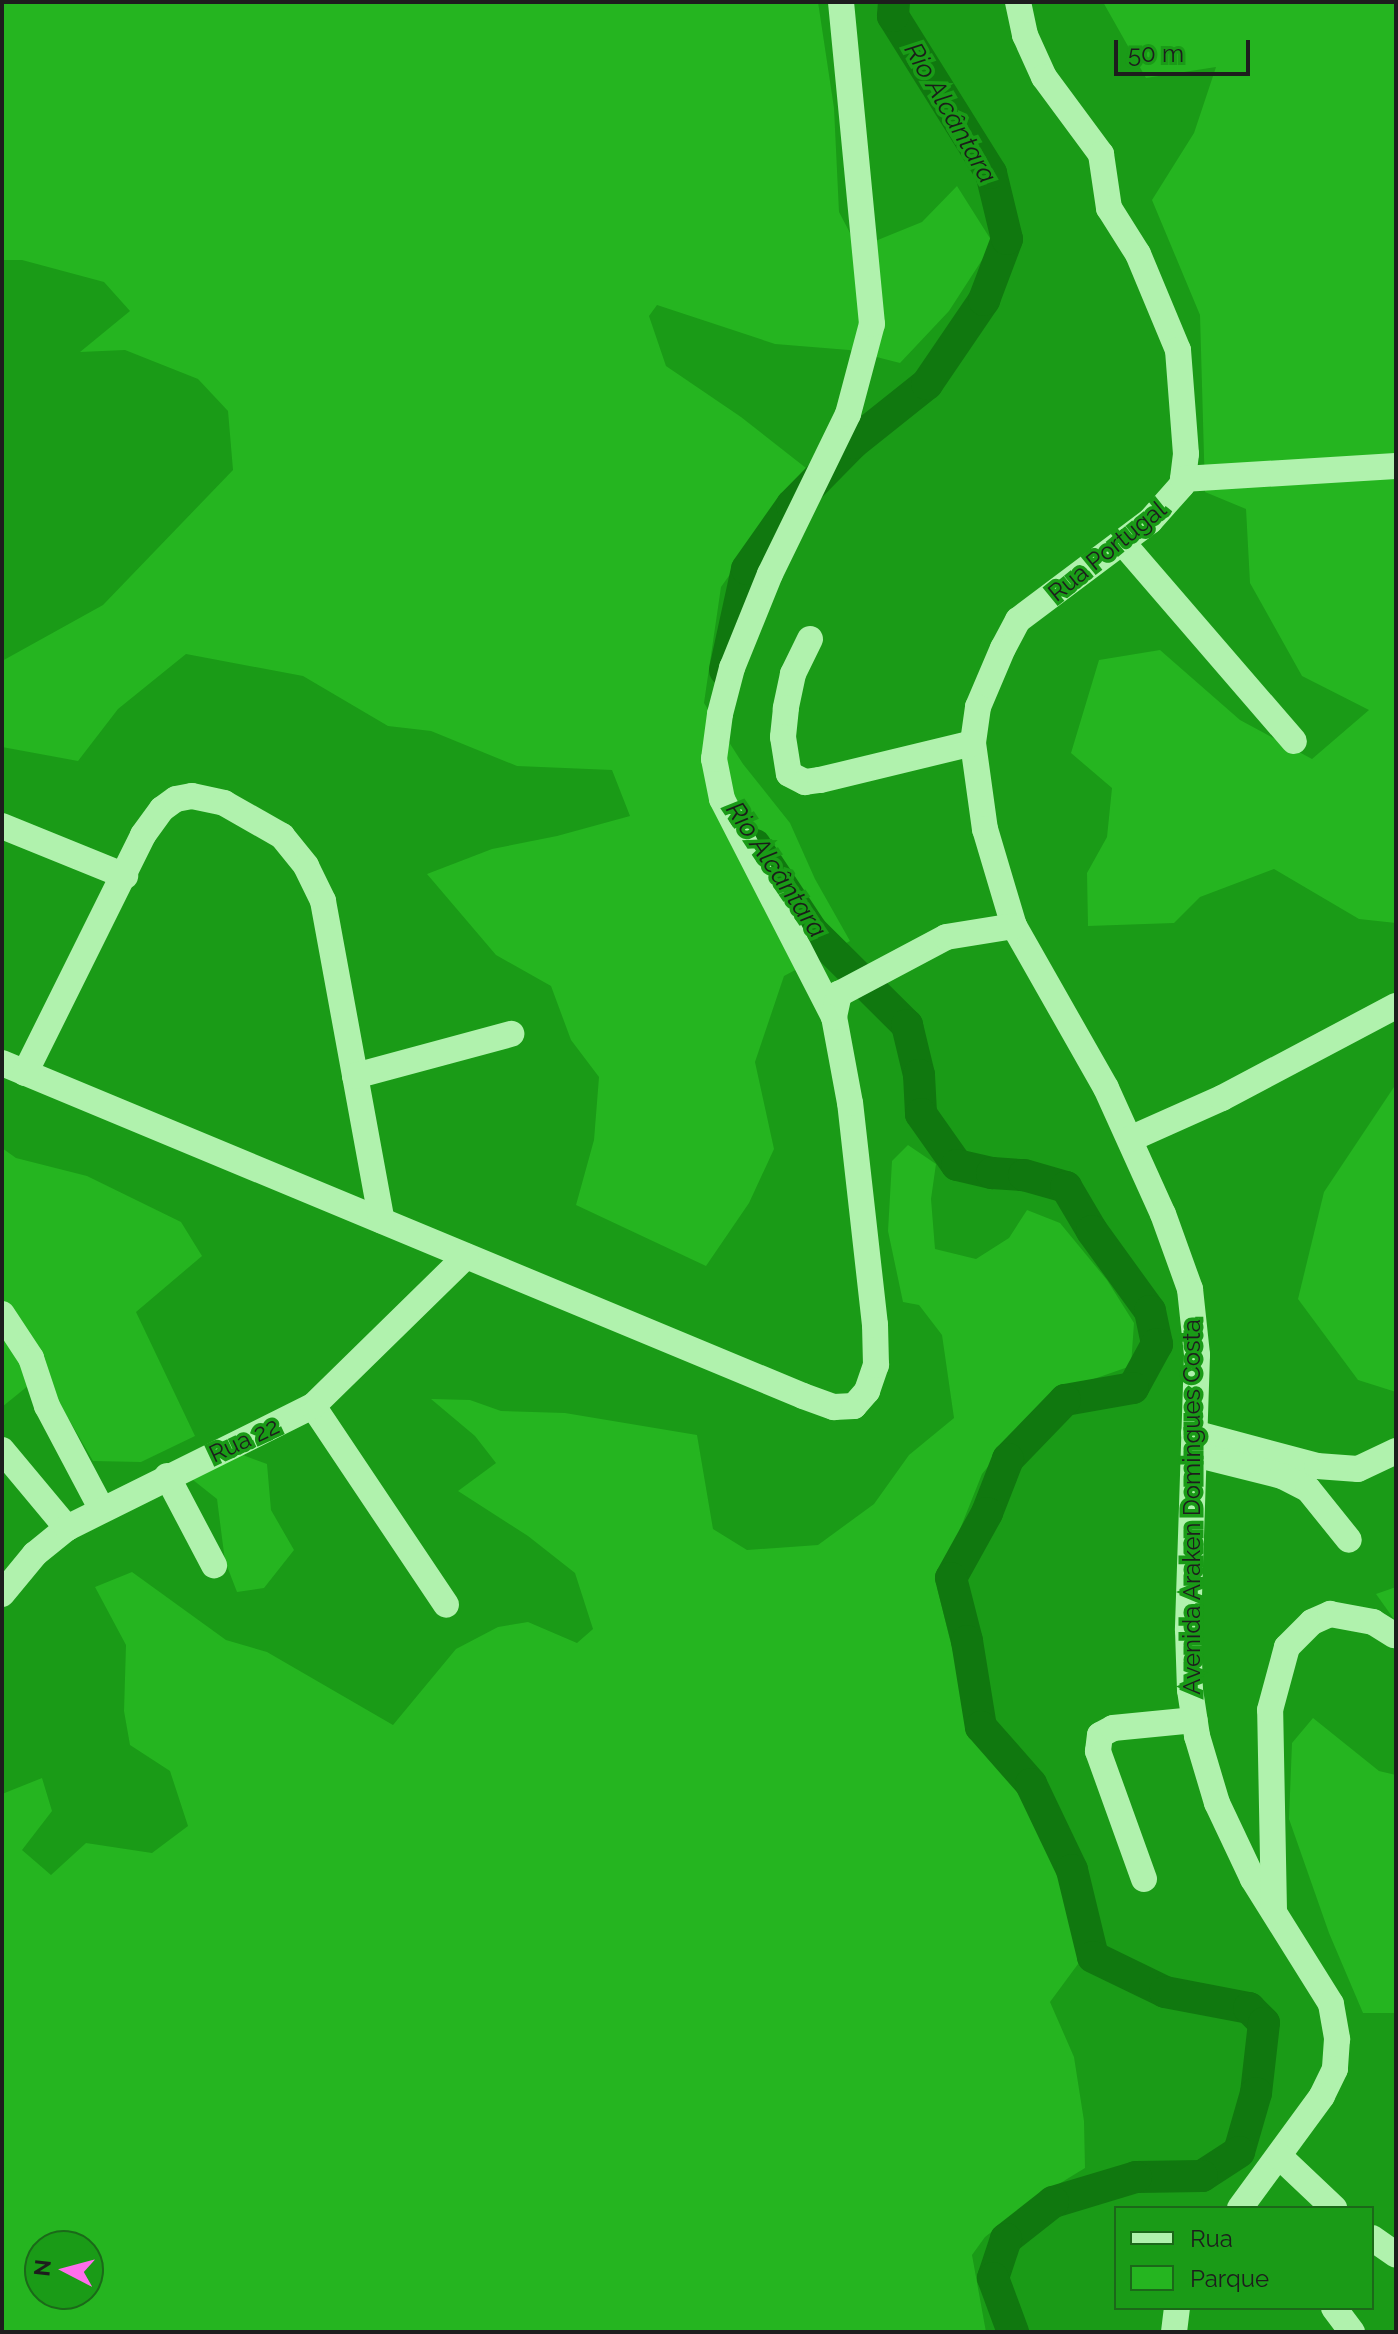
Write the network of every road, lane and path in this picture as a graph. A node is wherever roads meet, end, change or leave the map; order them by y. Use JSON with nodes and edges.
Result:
{"nodes":[{"id":1,"x":841,"y":2,"type":"edge"},
{"id":2,"x":1018,"y":2,"type":"edge"},
{"id":3,"x":1396,"y":466,"type":"edge"},
{"id":4,"x":1183,"y":479,"type":"junction"},
{"id":5,"x":1122,"y":542,"type":"junction"},
{"id":6,"x":810,"y":639,"type":"dead end"},
{"id":7,"x":1294,"y":741,"type":"dead end"},
{"id":8,"x":973,"y":743,"type":"junction"},
{"id":9,"x":2,"y":826,"type":"edge"},
{"id":10,"x":125,"y":876,"type":"junction"},
{"id":11,"x":1014,"y":926,"type":"junction"},
{"id":12,"x":851,"y":992,"type":"junction"},
{"id":13,"x":1396,"y":1006,"type":"edge"},
{"id":14,"x":511,"y":1034,"type":"dead end"},
{"id":15,"x":14,"y":1068,"type":"edge"},
{"id":16,"x":355,"y":1076,"type":"junction"},
{"id":17,"x":1130,"y":1139,"type":"junction"},
{"id":18,"x":382,"y":1221,"type":"junction"},
{"id":19,"x":466,"y":1256,"type":"junction"},
{"id":20,"x":2,"y":1314,"type":"edge"},
{"id":21,"x":313,"y":1406,"type":"junction"},
{"id":22,"x":1194,"y":1443,"type":"junction"},
{"id":23,"x":2,"y":1450,"type":"edge"},
{"id":24,"x":1396,"y":1451,"type":"edge"},
{"id":25,"x":167,"y":1476,"type":"junction"},
{"id":26,"x":101,"y":1508,"type":"junction"},
{"id":27,"x":67,"y":1528,"type":"junction"},
{"id":28,"x":1349,"y":1540,"type":"dead end"},
{"id":29,"x":214,"y":1565,"type":"dead end"},
{"id":30,"x":2,"y":1594,"type":"edge"},
{"id":31,"x":446,"y":1605,"type":"dead end"},
{"id":32,"x":1394,"y":1635,"type":"dead end"},
{"id":33,"x":1195,"y":1720,"type":"junction"},
{"id":34,"x":1144,"y":1879,"type":"dead end"},
{"id":35,"x":1274,"y":1911,"type":"junction"},
{"id":36,"x":1279,"y":2156,"type":"junction"},
{"id":37,"x":1242,"y":2206,"type":"edge"},
{"id":38,"x":1332,"y":2206,"type":"edge"},
{"id":39,"x":1374,"y":2239,"type":"edge"},
{"id":40,"x":1396,"y":2255,"type":"edge"},
{"id":41,"x":1177,"y":2310,"type":"edge"},
{"id":42,"x":1336,"y":2310,"type":"edge"},
{"id":43,"x":1174,"y":2332,"type":"edge"},
{"id":44,"x":1352,"y":2332,"type":"edge"}],
"edges":[{"from":1,"to":12,"type":"street"},
{"from":2,"to":4,"type":"street","name":"Rua Portugal"},
{"from":3,"to":4,"type":"street"},
{"from":4,"to":5,"type":"street","name":"Rua Portugal"},
{"from":5,"to":7,"type":"street"},
{"from":5,"to":8,"type":"street","name":"Rua Portugal"},
{"from":6,"to":8,"type":"street"},
{"from":8,"to":11,"type":"street","name":"Rua Portugal"},
{"from":9,"to":10,"type":"street"},
{"from":10,"to":15,"type":"street"},
{"from":10,"to":16,"type":"street"},
{"from":11,"to":12,"type":"street"},
{"from":11,"to":17,"type":"street","name":"Avenida Araken Domingues Costa"},
{"from":12,"to":19,"type":"street"},
{"from":13,"to":17,"type":"street"},
{"from":14,"to":16,"type":"street"},
{"from":15,"to":18,"type":"street"},
{"from":16,"to":18,"type":"street"},
{"from":17,"to":22,"type":"street","name":"Avenida Araken Domingues Costa"},
{"from":18,"to":19,"type":"street"},
{"from":19,"to":21,"type":"street","name":"Rua 22"},
{"from":20,"to":26,"type":"street"},
{"from":21,"to":25,"type":"street","name":"Rua 22"},
{"from":21,"to":31,"type":"street"},
{"from":22,"to":24,"type":"street"},
{"from":22,"to":28,"type":"street"},
{"from":22,"to":33,"type":"street","name":"Avenida Araken Domingues Costa"},
{"from":23,"to":27,"type":"street"},
{"from":25,"to":26,"type":"street","name":"Rua 22"},
{"from":25,"to":29,"type":"street"},
{"from":26,"to":27,"type":"street","name":"Rua 22"},
{"from":27,"to":30,"type":"street","name":"Rua 22"},
{"from":32,"to":35,"type":"street"},
{"from":33,"to":34,"type":"street"},
{"from":33,"to":35,"type":"street","name":"Avenida Araken Domingues Costa"},
{"from":35,"to":36,"type":"street","name":"Avenida Araken Domingues Costa"},
{"from":36,"to":37,"type":"street","name":"Avenida Araken Domingues Costa"},
{"from":36,"to":38,"type":"street"},
{"from":39,"to":40,"type":"street"},
{"from":41,"to":43,"type":"street"},
{"from":42,"to":44,"type":"street"}]}
